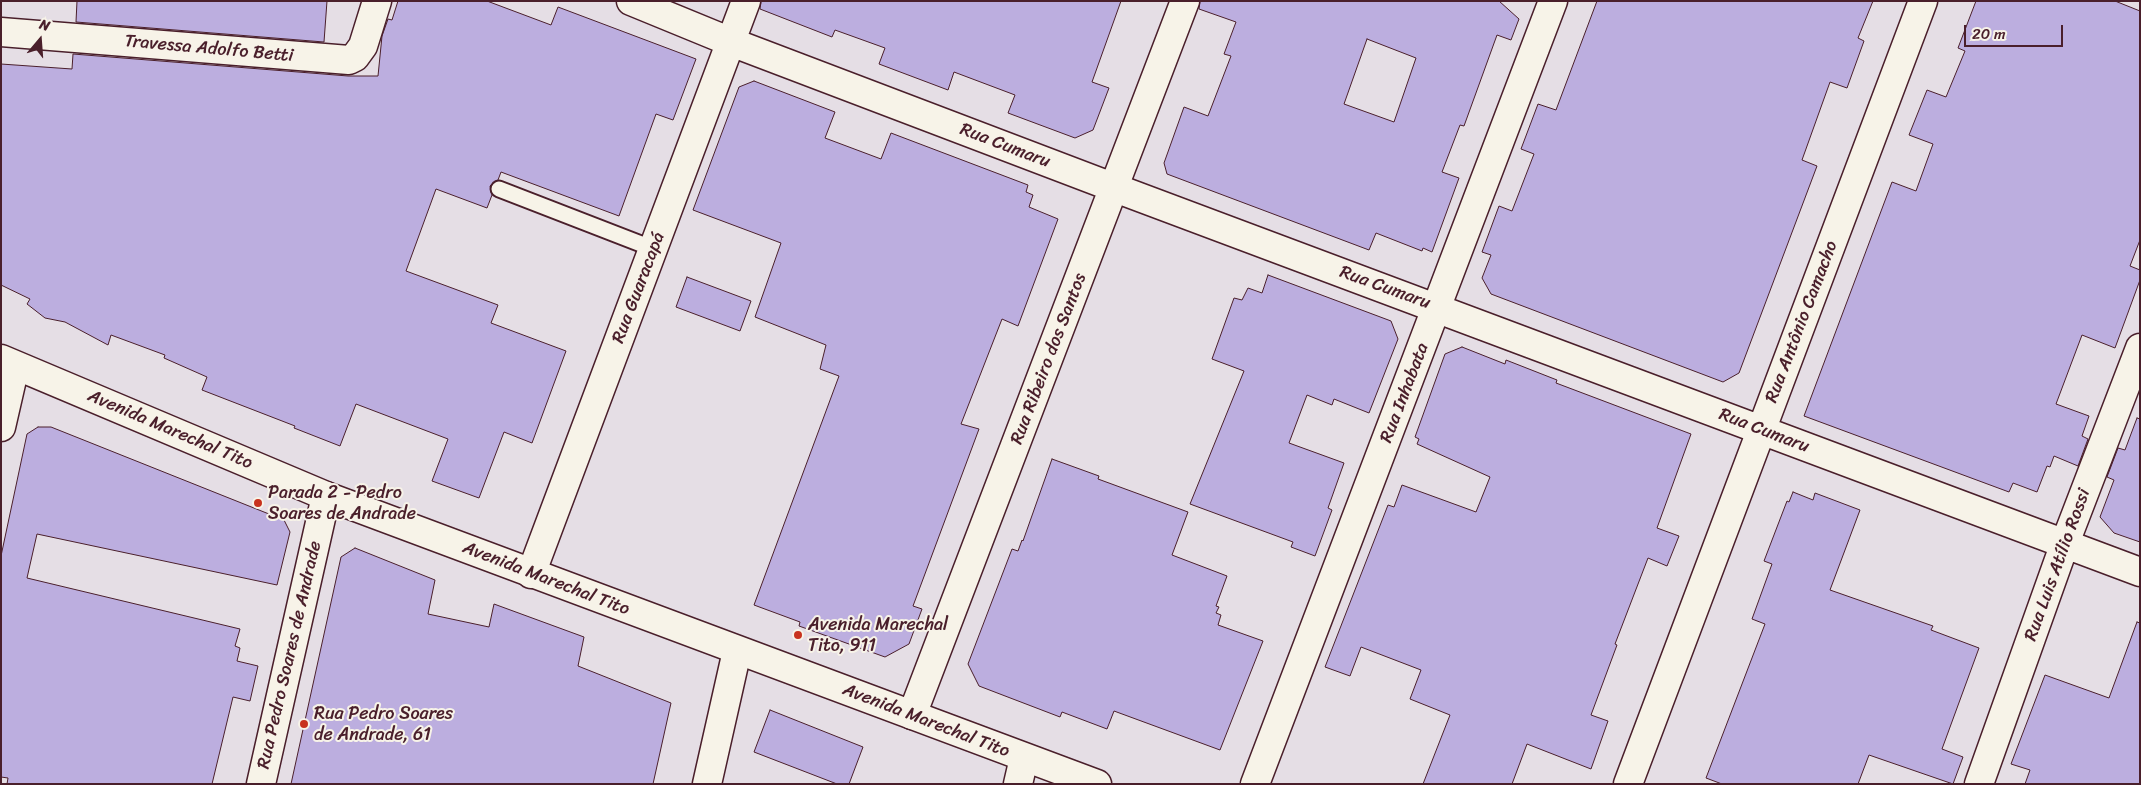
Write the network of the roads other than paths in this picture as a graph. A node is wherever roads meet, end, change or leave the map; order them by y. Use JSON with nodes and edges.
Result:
{"nodes":[{"id":1,"x":377,"y":1,"type":"edge"},
{"id":2,"x":631,"y":1,"type":"edge"},
{"id":3,"x":746,"y":1,"type":"edge"},
{"id":4,"x":1185,"y":1,"type":"edge"},
{"id":5,"x":1553,"y":1,"type":"edge"},
{"id":6,"x":1923,"y":1,"type":"edge"},
{"id":7,"x":1,"y":32,"type":"edge"},
{"id":8,"x":731,"y":42,"type":"junction"},
{"id":9,"x":1115,"y":188,"type":"junction"},
{"id":10,"x":499,"y":189,"type":"dead end"},
{"id":11,"x":654,"y":249,"type":"junction"},
{"id":12,"x":1437,"y":308,"type":"junction"},
{"id":13,"x":2140,"y":348,"type":"edge"},
{"id":14,"x":8,"y":362,"type":"edge"},
{"id":15,"x":1,"y":427,"type":"edge"},
{"id":16,"x":1761,"y":430,"type":"junction"},
{"id":17,"x":326,"y":496,"type":"junction"},
{"id":18,"x":2065,"y":543,"type":"junction"},
{"id":19,"x":2140,"y":572,"type":"edge"},
{"id":20,"x":531,"y":574,"type":"junction"},
{"id":21,"x":737,"y":651,"type":"junction"},
{"id":22,"x":912,"y":715,"type":"junction"},
{"id":23,"x":1021,"y":771,"type":"edge"},
{"id":24,"x":260,"y":784,"type":"edge"},
{"id":25,"x":707,"y":784,"type":"edge"},
{"id":26,"x":1097,"y":784,"type":"edge"},
{"id":27,"x":1255,"y":784,"type":"edge"},
{"id":28,"x":1628,"y":784,"type":"edge"},
{"id":29,"x":1979,"y":784,"type":"edge"}],
"edges":[{"from":1,"to":7,"type":"street","name":"Travessa Adolfo Betti"},
{"from":2,"to":8,"type":"street","name":"Rua Cumaru"},
{"from":3,"to":8,"type":"street","name":"Rua Guaracapá"},
{"from":4,"to":9,"type":"street","name":"Rua Ribeiro dos Santos"},
{"from":5,"to":12,"type":"street","name":"Rua Inhabata"},
{"from":6,"to":16,"type":"street","name":"Rua Antônio Camacho"},
{"from":8,"to":9,"type":"street","name":"Rua Cumaru"},
{"from":8,"to":11,"type":"street","name":"Rua Guaracapá"},
{"from":9,"to":12,"type":"street","name":"Rua Cumaru"},
{"from":9,"to":22,"type":"street","name":"Rua Ribeiro dos Santos"},
{"from":10,"to":11,"type":"lane"},
{"from":11,"to":20,"type":"street","name":"Rua Guaracapá"},
{"from":12,"to":16,"type":"street","name":"Rua Cumaru"},
{"from":12,"to":27,"type":"street","name":"Rua Inhabata"},
{"from":13,"to":18,"type":"street","name":"Rua Luis Atílio Rossi"},
{"from":14,"to":15,"type":"street"},
{"from":14,"to":17,"type":"street","name":"Avenida Marechal Tito"},
{"from":16,"to":18,"type":"street","name":"Rua Cumaru"},
{"from":16,"to":28,"type":"street","name":"Rua Antônio Camacho"},
{"from":17,"to":20,"type":"street","name":"Avenida Marechal Tito"},
{"from":17,"to":24,"type":"street","name":"Rua Pedro Soares de Andrade"},
{"from":18,"to":19,"type":"street","name":"Rua Cumaru"},
{"from":18,"to":29,"type":"street","name":"Rua Luis Atílio Rossi"},
{"from":20,"to":21,"type":"street","name":"Avenida Marechal Tito"},
{"from":21,"to":22,"type":"street","name":"Avenida Marechal Tito"},
{"from":21,"to":25,"type":"street"},
{"from":22,"to":23,"type":"street","name":"Avenida Marechal Tito"},
{"from":23,"to":26,"type":"street","name":"Avenida Marechal Tito"}]}
